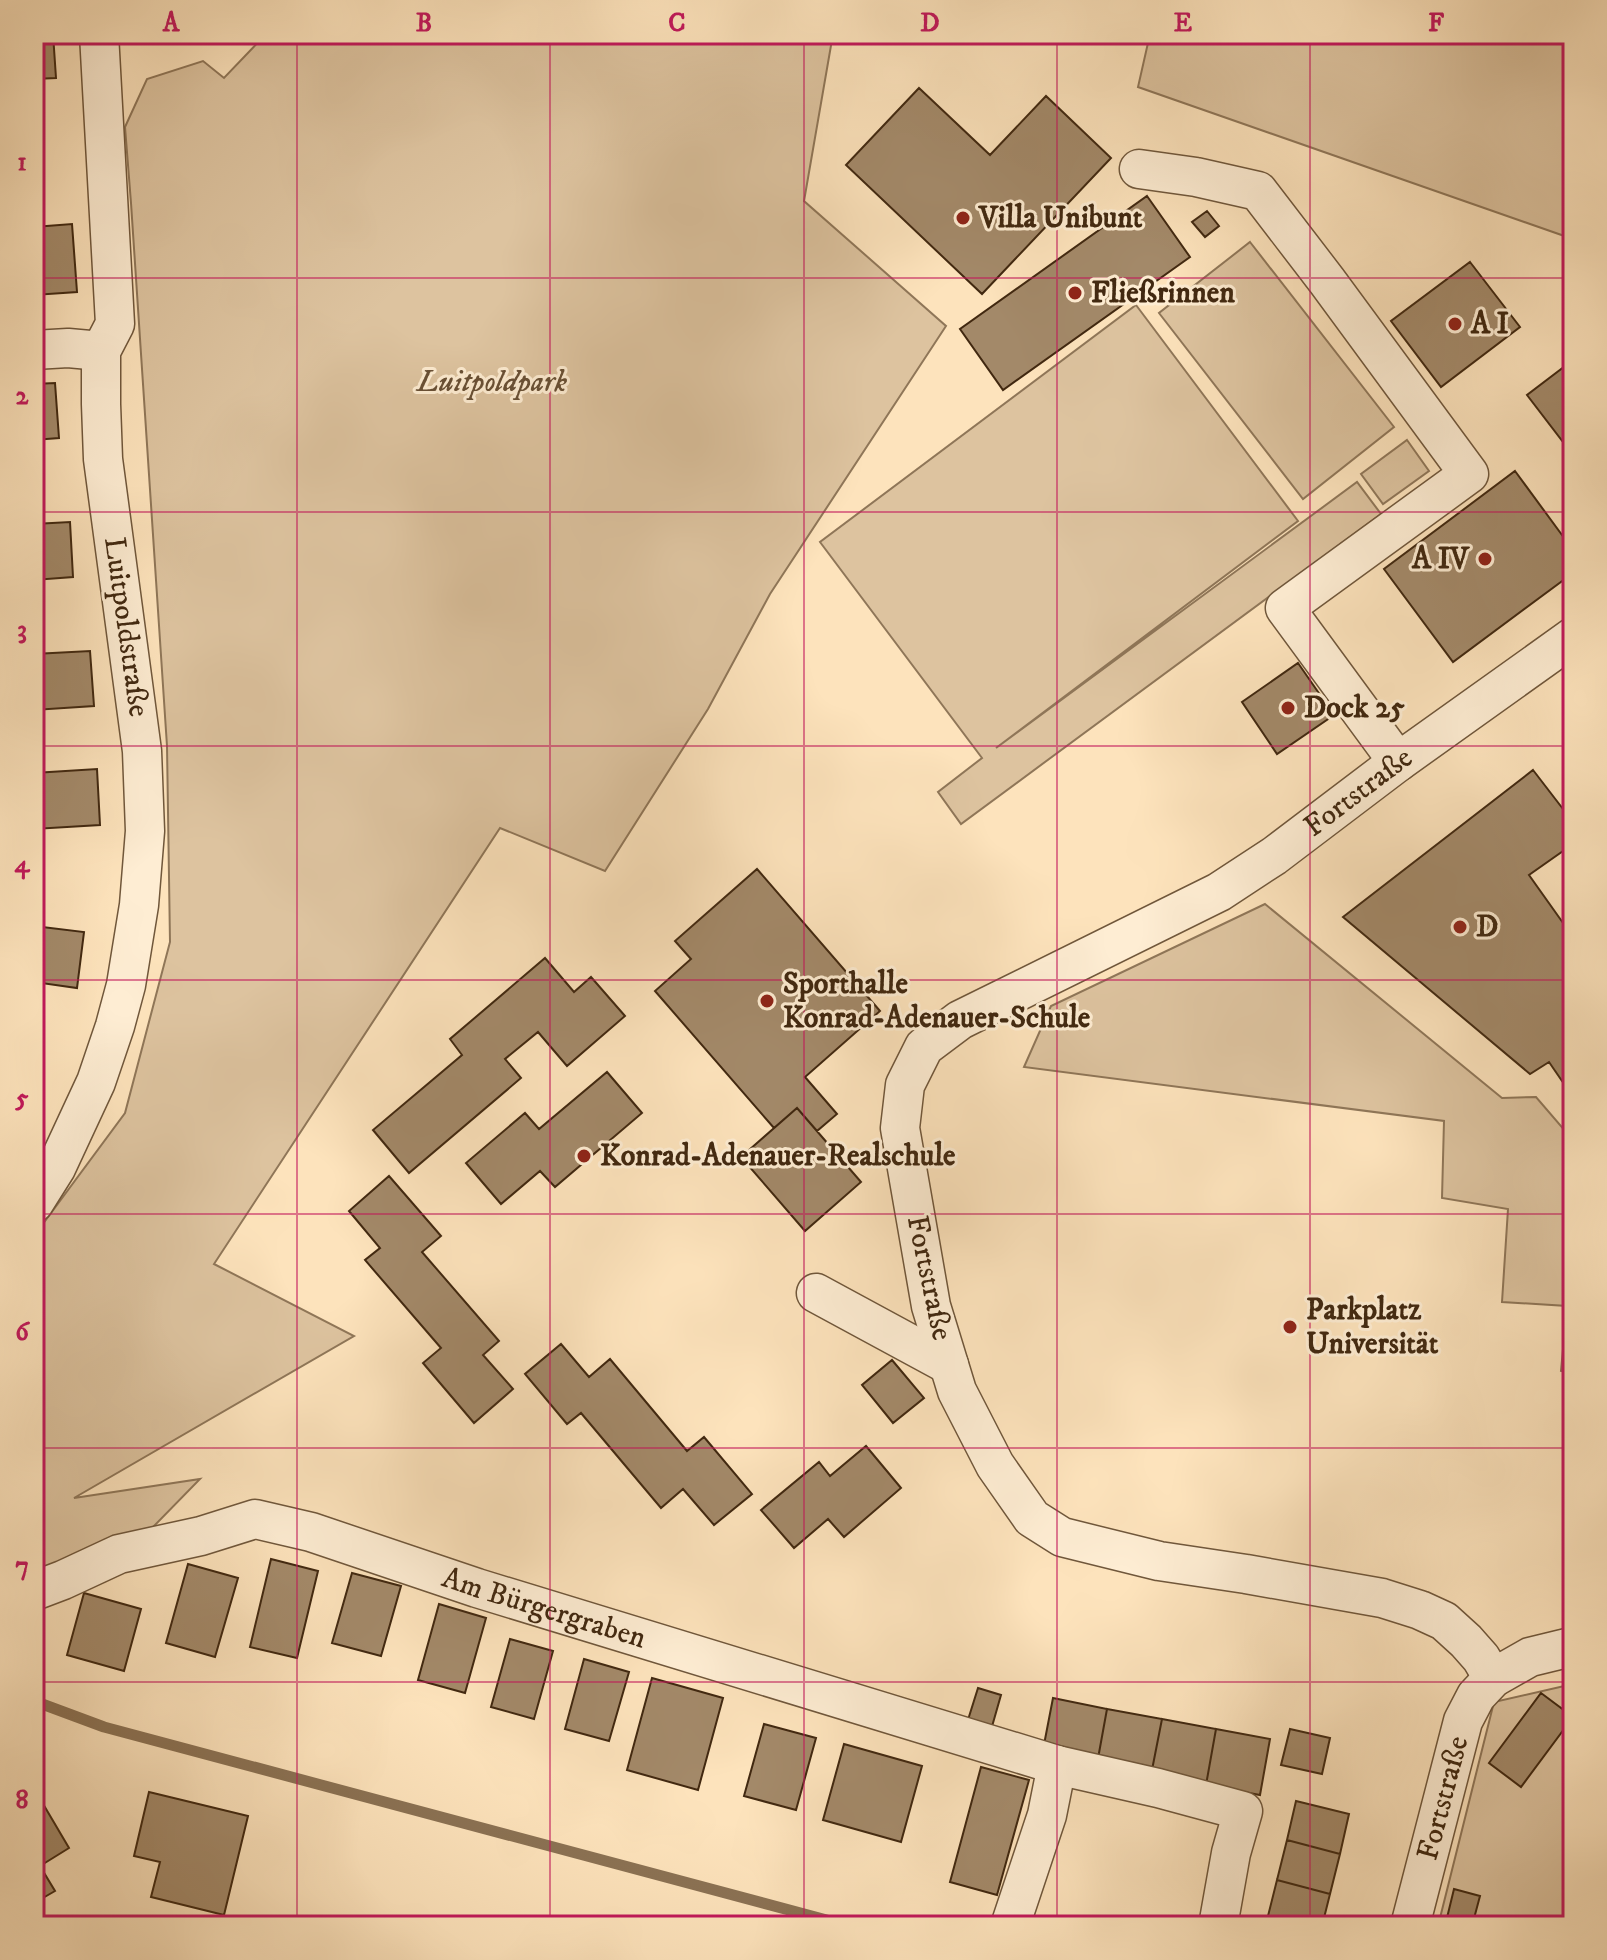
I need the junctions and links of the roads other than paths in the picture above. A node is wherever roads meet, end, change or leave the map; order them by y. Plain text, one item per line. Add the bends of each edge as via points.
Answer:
1 (99, 34) edge
2 (1139, 169) dead end
3 (34, 350) edge
4 (101, 351) junction
5 (1573, 637) edge
6 (1398, 762) junction
7 (34, 1203) edge
8 (816, 1293) dead end
9 (949, 1365) junction
10 (34, 1591) edge
11 (1573, 1650) edge
12 (1493, 1678) junction
13 (1057, 1765) junction
14 (1010, 1926) edge
15 (1218, 1926) edge
16 (1410, 1926) edge

1 - 4 street, Luitpoldstraße via 115,324
2 - 6 street via 1258,191 1469,474 1285,608
3 - 4 street
4 - 7 street, Luitpoldstraße via 103,459 138,721 145,831 139,905 115,1026 77,1126
5 - 6 street, Fortstraße
6 - 9 street, Fortstraße via 1219,892 960,1020 924,1047 905,1085 900,1128 931,1306
8 - 9 street
9 - 12 street, Fortstraße via 957,1391 1012,1491 1032,1518 1062,1537 1159,1561 1382,1598 1420,1610 1444,1621 1466,1641
10 - 13 street, Am Bürgergraben via 119,1554 255,1519
11 - 12 street, Fortstraße via 1530,1657
12 - 16 street, Fortstraße via 1463,1721
13 - 14 street via 1047,1815
13 - 15 street, Am Bürgergraben via 1243,1811

